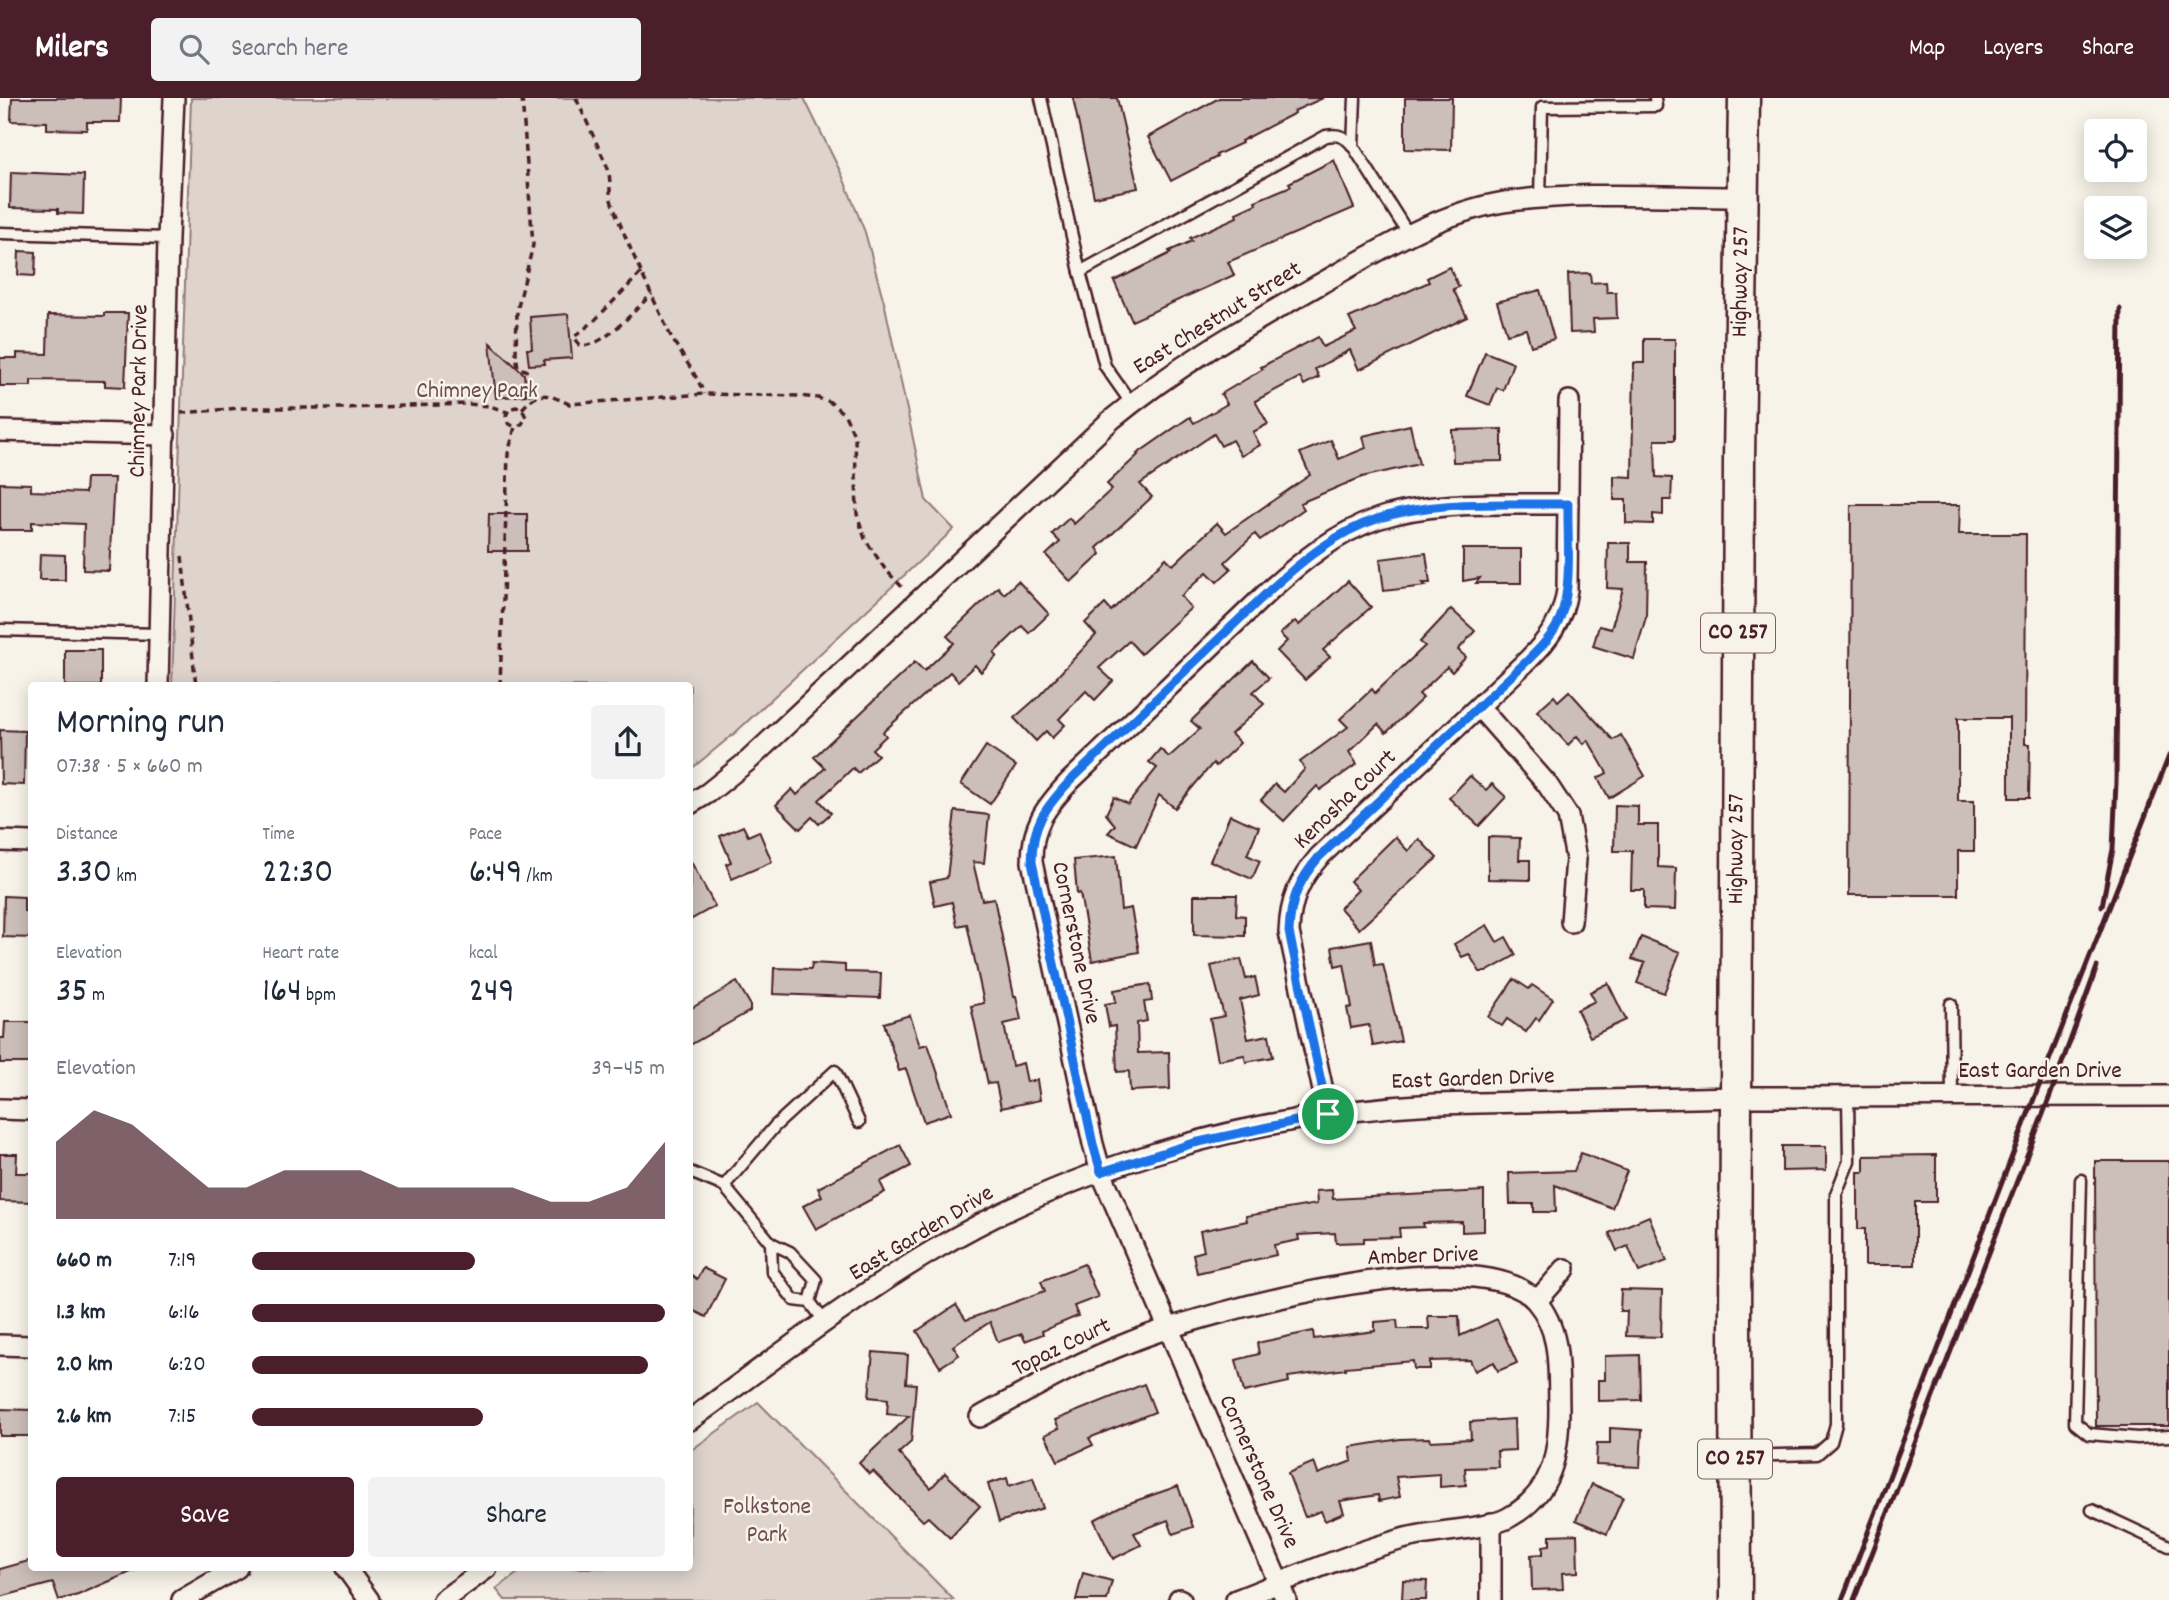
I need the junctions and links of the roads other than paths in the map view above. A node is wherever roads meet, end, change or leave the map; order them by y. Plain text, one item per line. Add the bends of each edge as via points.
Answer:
1 (174, 98) edge
2 (1041, 98) edge
3 (1355, 98) edge
4 (1744, 98) edge
5 (1602, 102) edge
6 (1656, 102) edge
7 (1353, 146) junction
8 (1744, 197) junction
9 (1540, 199) junction
10 (0, 233) edge
11 (1409, 235) junction
12 (168, 238) junction
13 (1080, 272) junction
14 (1569, 401) dead end
15 (1131, 403) junction
16 (173, 422) junction
17 (0, 431) edge
18 (1568, 504) junction
19 (0, 629) edge
20 (159, 634) junction
21 (158, 682) edge
22 (1479, 707) junction
23 (693, 802) edge
24 (0, 841) edge
25 (28, 842) edge
26 (1571, 922) dead end
27 (1951, 1004) dead end
28 (2169, 1096) edge
29 (1737, 1097) junction
30 (1848, 1097) junction
31 (1952, 1097) junction
32 (0, 1109) edge
33 (28, 1110) edge
34 (1328, 1114) junction
35 (859, 1122) dead end
36 (1101, 1172) junction
37 (693, 1173) edge
38 (2081, 1180) dead end
39 (724, 1186) junction
40 (771, 1243) junction
41 (1566, 1269) dead end
42 (1537, 1301) junction
43 (810, 1302) junction
44 (825, 1323) junction
45 (1168, 1328) junction
46 (0, 1345) edge
47 (28, 1346) edge
48 (980, 1417) dead end
49 (693, 1418) edge
50 (2169, 1436) edge
51 (1735, 1456) junction
52 (2092, 1510) dead end
53 (1491, 1523) junction
54 (2169, 1546) edge
55 (232, 1571) edge
56 (348, 1571) edge
57 (483, 1571) edge
58 (1283, 1592) edge
59 (182, 1600) edge
60 (369, 1600) edge
61 (443, 1600) edge
62 (1236, 1600) edge
63 (1491, 1600) edge
64 (1736, 1600) edge

1 - 12 street, Chimney Park Drive
2 - 13 lane
3 - 7 lane
4 - 8 main road, Highway 257 / CO 257
5 - 6 lane
5 - 9 lane via 1542,107
7 - 11 lane
7 - 13 lane via 1346,138 1326,136
8 - 9 street, East Chestnut Street
8 - 29 main road, Highway 257 / CO 257
9 - 11 street, East Chestnut Street via 1466,211
10 - 12 lane
11 - 15 street, East Chestnut Street via 1213,345
12 - 16 street, Chimney Park Drive
13 - 15 lane via 1105,366
14 - 18 street, Kenosha Court
15 - 23 street, East Chestnut Street via 749,760
16 - 17 street
16 - 20 street, Chimney Park Drive
18 - 22 street, Kenosha Court via 1567,590 1556,626
18 - 36 street, Cornerstone Drive via 1450,506 1393,514 1327,544 1261,599 1048,805 1039,818 1032,862
19 - 20 lane
20 - 21 street, Chimney Park Drive
22 - 26 street via 1547,784 1568,816 1576,859
22 - 34 street, Kenosha Court via 1319,857 1295,892 1289,932
24 - 25 street
27 - 31 lane
28 - 31 street, East Garden Drive
29 - 30 street, East Garden Drive
29 - 34 street, East Garden Drive via 1435,1104
29 - 51 main road, Highway 257 / CO 257
30 - 31 street, East Garden Drive
30 - 51 lane via 1849,1161 1836,1194 1836,1424 1831,1443 1817,1454
32 - 33 street
34 - 36 street, East Garden Drive via 1194,1143
35 - 39 lane via 835,1070 775,1126
36 - 44 street, East Garden Drive via 931,1251
36 - 45 street, Cornerstone Drive
37 - 39 lane
38 - 50 lane via 2075,1423 2089,1433
39 - 40 lane
40 - 43 lane via 772,1271 794,1300
40 - 43 lane via 790,1252 816,1280
41 - 42 street
42 - 45 street, Amber Drive via 1488,1278 1442,1276 1267,1300
42 - 53 street via 1551,1324 1558,1357 1555,1460 1545,1483 1529,1502 1508,1518
43 - 44 lane
44 - 49 street, East Garden Drive
45 - 48 street, Topaz Court via 1095,1357
45 - 58 street, Cornerstone Drive
46 - 47 street
51 - 64 main road, Highway 257 / CO 257
52 - 54 lane
53 - 58 street via 1399,1539
53 - 63 street
55 - 59 street
56 - 60 street
57 - 61 street
58 - 62 street

